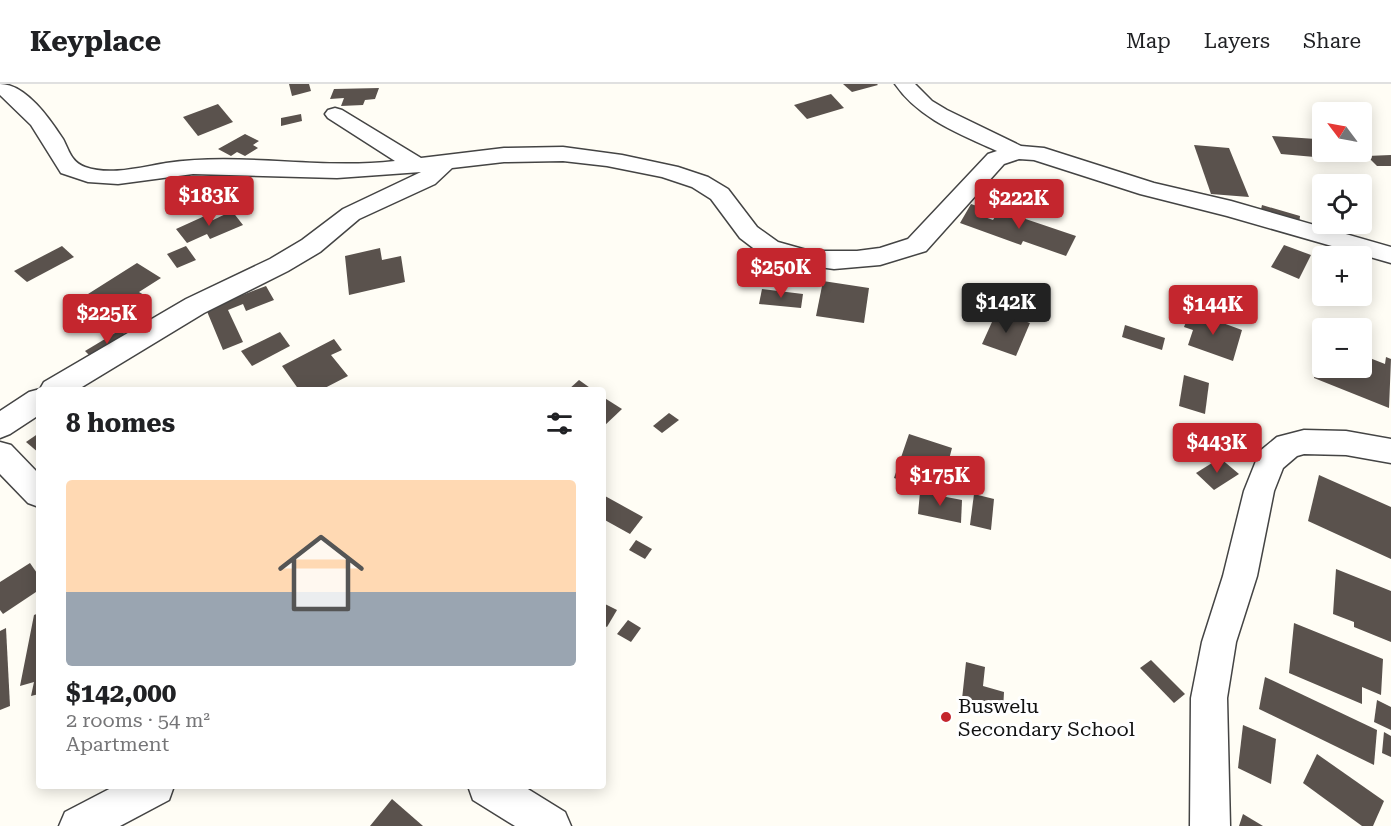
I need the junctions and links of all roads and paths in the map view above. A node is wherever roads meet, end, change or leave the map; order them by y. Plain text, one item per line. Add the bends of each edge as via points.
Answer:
1 (905, 84) edge
2 (0, 86) edge
3 (335, 114) dead end
4 (1017, 152) junction
5 (444, 163) junction
6 (418, 166) junction
7 (1391, 255) edge
8 (59, 387) edge
9 (36, 402) edge
10 (0, 426) edge
11 (1391, 451) edge
12 (0, 454) edge
13 (36, 491) edge
14 (148, 789) edge
15 (492, 789) edge
16 (79, 826) edge
17 (551, 826) edge
18 (1210, 826) edge

1 - 4 street via 918,100 940,114
2 - 6 street via 21,101 50,135 62,161 71,170 84,174 125,175 225,165 319,171
3 - 6 street
4 - 5 street via 996,159 917,244 903,252 840,260 809,259 765,248 723,197 667,172 556,153
4 - 7 street via 1056,158 1148,189
5 - 6 street
5 - 8 street via 427,179 351,214 287,260 195,306
9 - 10 street
11 - 18 street via 1346,443 1304,442 1288,446 1271,460 1259,491 1240,576 1219,642 1211,687
12 - 13 street
14 - 16 street
15 - 17 street

